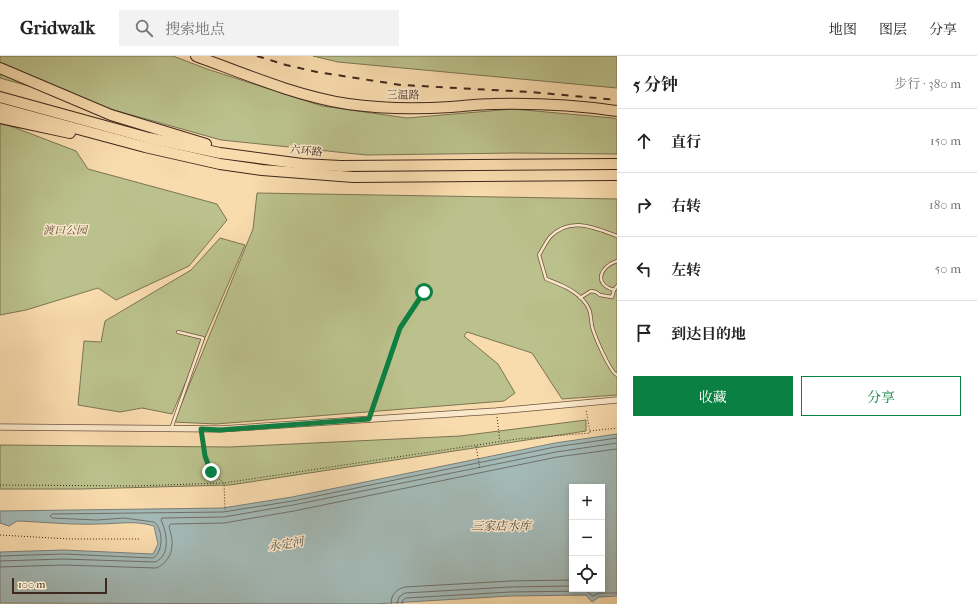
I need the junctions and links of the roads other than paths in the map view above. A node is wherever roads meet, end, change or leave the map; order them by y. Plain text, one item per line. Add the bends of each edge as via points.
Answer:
1 (196, 56) edge
2 (0, 68) edge
3 (0, 97) edge
4 (0, 108) edge
5 (617, 111) edge
6 (0, 118) edge
7 (145, 147) junction
8 (256, 158) junction
9 (617, 164) edge
10 (617, 175) edge
11 (617, 236) edge
12 (617, 261) edge
13 (617, 286) edge
14 (614, 290) junction
15 (424, 292) dead end
16 (580, 298) junction
17 (178, 332) dead end
18 (617, 375) edge
19 (617, 400) edge
20 (369, 419) junction
21 (0, 427) edge
22 (171, 429) junction

1 - 5 highway, 三温路 via 299,92 348,104 408,108 529,104
2 - 8 highway via 111,115
3 - 8 highway, 六环路 via 149,138
4 - 7 highway, 六环路
6 - 7 highway
7 - 10 highway, 六环路 via 220,164 354,177
8 - 9 highway, 六环路 via 341,166
11 - 16 lane via 583,224 566,226 550,236 539,255 546,279 570,289
12 - 14 lane via 602,270 601,276 604,285
13 - 14 lane
14 - 16 lane via 612,297 591,291
15 - 20 lane via 400,328
16 - 18 lane via 592,314 592,327 607,362
17 - 22 lane via 203,338
19 - 20 street
20 - 22 street via 220,430
21 - 22 street

